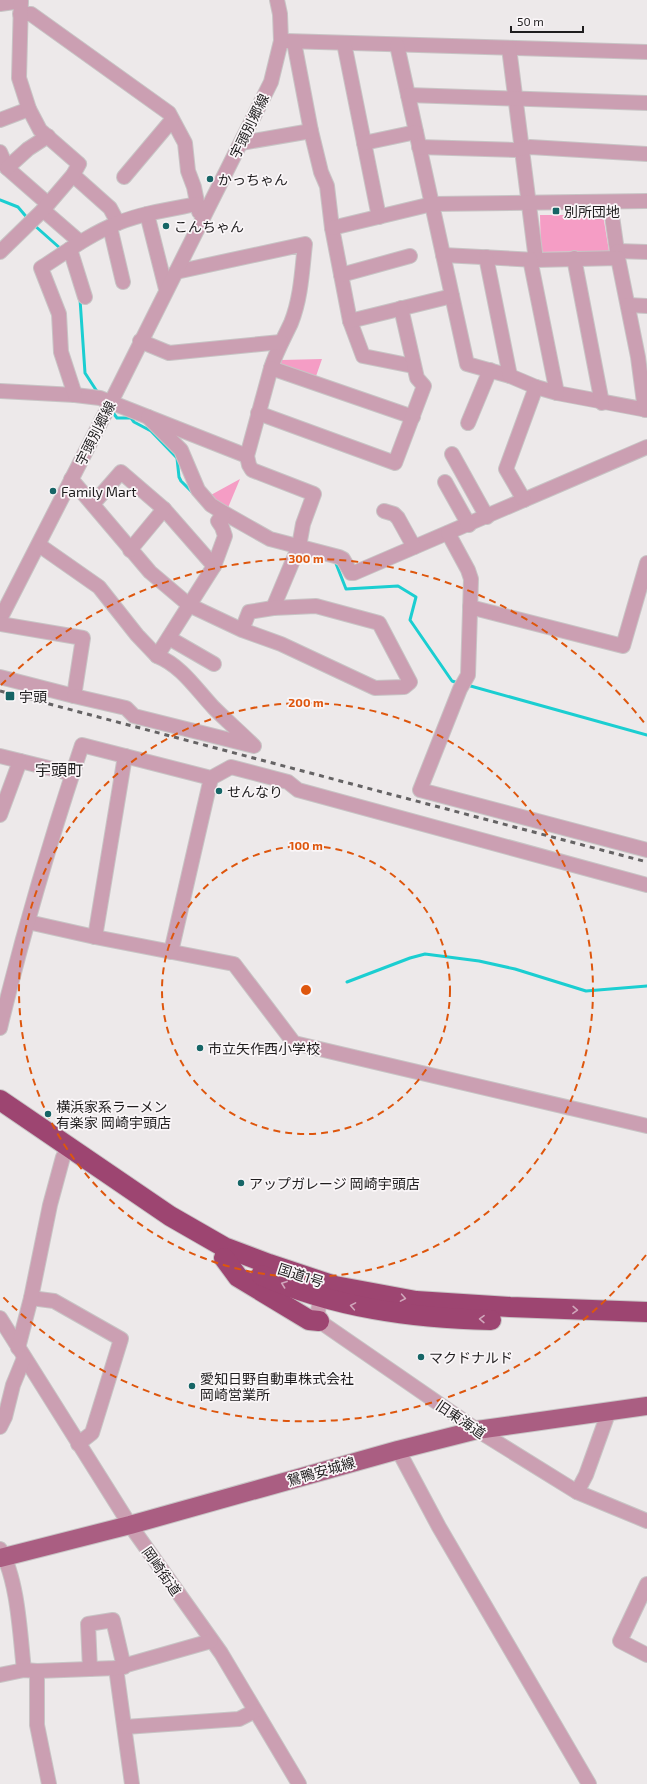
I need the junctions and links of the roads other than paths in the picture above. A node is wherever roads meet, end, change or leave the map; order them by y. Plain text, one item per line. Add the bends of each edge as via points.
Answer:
1 (277, 0) edge
2 (0, 4) edge
3 (21, 5) edge
4 (288, 41) junction
5 (344, 43) junction
6 (397, 45) junction
7 (509, 48) junction
8 (647, 52) edge
9 (408, 95) junction
10 (517, 100) junction
11 (647, 103) edge
12 (29, 108) junction
13 (0, 120) edge
14 (172, 120) junction
15 (311, 131) junction
16 (416, 132) junction
17 (48, 136) junction
18 (241, 143) junction
19 (364, 143) junction
20 (419, 147) junction
21 (522, 148) junction
22 (0, 152) edge
23 (647, 154) edge
24 (7, 168) junction
25 (73, 175) junction
26 (124, 177) dead end
27 (647, 201) edge
28 (610, 202) junction
29 (529, 203) junction
30 (197, 204) junction
31 (432, 204) junction
32 (45, 206) junction
33 (148, 214) junction
34 (379, 217) junction
35 (202, 220) junction
36 (114, 225) junction
37 (332, 228) junction
38 (75, 245) junction
39 (0, 252) edge
40 (647, 252) edge
41 (443, 255) junction
42 (618, 255) junction
43 (410, 256) dead end
44 (486, 257) junction
45 (574, 258) junction
46 (533, 259) junction
47 (176, 272) junction
48 (341, 274) junction
49 (123, 282) dead end
50 (166, 289) junction
51 (452, 296) junction
52 (85, 297) dead end
53 (628, 305) junction
54 (647, 306) edge
55 (401, 308) junction
56 (350, 321) junction
57 (140, 341) junction
58 (281, 342) junction
59 (642, 358) edge
60 (413, 366) junction
61 (271, 368) junction
62 (490, 370) junction
63 (510, 376) junction
64 (536, 387) junction
65 (0, 391) edge
66 (557, 393) junction
67 (74, 395) junction
68 (111, 402) junction
69 (602, 403) junction
70 (646, 410) edge
71 (258, 413) junction
72 (148, 417) junction
73 (413, 417) junction
74 (468, 423) dead end
75 (647, 447) edge
76 (452, 454) dead end
77 (248, 456) junction
78 (71, 479) junction
79 (445, 482) dead end
80 (524, 500) junction
81 (93, 504) junction
82 (164, 508) junction
83 (384, 511) dead end
84 (221, 517) junction
85 (487, 517) junction
86 (469, 525) junction
87 (448, 533) junction
88 (38, 545) junction
89 (299, 546) junction
90 (414, 547) junction
91 (130, 550) junction
92 (647, 563) edge
93 (214, 566) junction
94 (189, 605) junction
95 (470, 607) junction
96 (273, 608) junction
97 (0, 619) edge
98 (0, 624) edge
99 (242, 630) junction
100 (169, 638) junction
101 (157, 656) junction
102 (214, 664) dead end
103 (0, 677) edge
104 (74, 696) junction
105 (0, 756) edge
106 (125, 756) junction
107 (20, 762) junction
108 (73, 774) junction
109 (211, 778) junction
110 (0, 815) edge
111 (647, 850) edge
112 (647, 885) edge
113 (28, 922) junction
114 (95, 937) junction
115 (171, 952) junction
116 (5, 982) edge
117 (0, 1028) edge
118 (0, 1100) edge
119 (0, 1114) edge
120 (647, 1126) edge
121 (63, 1157) junction
122 (224, 1258) junction
123 (322, 1290) junction
124 (31, 1298) junction
125 (647, 1312) edge
126 (0, 1318) edge
127 (319, 1321) junction
128 (647, 1326) edge
129 (21, 1353) junction
130 (6, 1385) edge
131 (647, 1406) edge
132 (609, 1411) junction
133 (0, 1427) edge
134 (477, 1430) junction
135 (78, 1444) junction
136 (398, 1450) junction
137 (577, 1492) junction
138 (647, 1521) edge
139 (130, 1525) junction
140 (2, 1555) edge
141 (647, 1584) edge
142 (212, 1641) junction
143 (647, 1655) edge
144 (120, 1668) junction
145 (90, 1669) junction
146 (30, 1671) junction
147 (0, 1675) edge
148 (255, 1711) junction
149 (125, 1727) junction
150 (49, 1784) edge
151 (132, 1784) edge
152 (299, 1784) edge
153 (589, 1784) edge

1 - 4 street
2 - 3 street
3 - 12 street via 19,78
3 - 14 street via 169,113
4 - 5 street
4 - 15 street
4 - 18 street, 宇頭別郷線
5 - 6 street
5 - 19 street
6 - 7 street
6 - 9 street
7 - 8 street
7 - 10 street
9 - 10 street
9 - 16 street
10 - 11 street
10 - 21 street
12 - 13 street
12 - 17 street via 40,130
14 - 26 street
14 - 30 street via 185,143 188,171
15 - 18 street
15 - 37 street via 327,186
16 - 19 street
16 - 20 street
17 - 24 street via 28,149
17 - 25 street via 78,164
18 - 35 street, 宇頭別郷線
19 - 34 street
20 - 21 street via 515,150
20 - 31 street
21 - 23 street
21 - 29 street
22 - 24 street
24 - 32 street
25 - 32 street
25 - 36 street via 110,208
27 - 28 street
28 - 29 street
28 - 42 street
29 - 31 street
29 - 46 street
30 - 33 street
30 - 35 street
31 - 34 street
31 - 41 street
32 - 38 street
32 - 39 street
33 - 36 street
33 - 50 street
34 - 37 street
35 - 47 street, 宇頭別郷線
36 - 38 street
36 - 49 street
37 - 48 street
38 - 52 street
38 - 67 street via 41,268 59,314 61,352
40 - 42 street
41 - 44 street
41 - 51 street
42 - 45 street
42 - 53 street
43 - 48 street
44 - 46 street
44 - 63 street
45 - 46 street
45 - 69 street
46 - 66 street
47 - 50 street, 宇頭別郷線
47 - 58 street via 305,244 301,286 291,323
48 - 56 street
50 - 57 street, 宇頭別郷線
51 - 55 street
51 - 62 street via 467,364
53 - 54 street
53 - 59 street
55 - 56 street
55 - 60 street
56 - 60 street via 363,356
57 - 58 street via 169,353
57 - 68 street, 宇頭別郷線
58 - 61 street
59 - 70 street
60 - 73 street via 417,378 424,386
61 - 71 street
61 - 73 street
62 - 63 street
62 - 74 street
63 - 64 street
64 - 66 street
64 - 80 street via 506,469
65 - 67 street
66 - 69 street
67 - 68 street
68 - 72 street
68 - 78 street, 宇頭別郷線
69 - 70 street
71 - 73 street via 396,463
71 - 77 street
72 - 77 street
72 - 84 street via 181,450 198,490
75 - 80 street
76 - 85 street
77 - 89 street via 252,470 314,494 302,524
78 - 81 street
78 - 88 street, 宇頭別郷線
79 - 86 street
80 - 85 street
81 - 82 street via 121,472
81 - 91 street
82 - 91 street
82 - 93 street
83 - 90 street via 398,518
84 - 89 street via 270,540
84 - 93 street via 225,536
85 - 86 street
86 - 87 street
87 - 90 street
87 - 95 street via 471,579
88 - 97 street, 宇頭別郷線
88 - 101 street via 99,587
89 - 90 street via 343,559 351,573
89 - 96 street
91 - 94 street via 150,572
92 - 95 street via 623,646
93 - 94 street
94 - 99 street
94 - 100 street
95 - 111 street via 468,675 420,790
96 - 99 street via 249,612
96 - 99 street via 316,606 379,622 410,682 404,687 375,688 281,644
98 - 104 street via 83,638
100 - 101 street
100 - 102 street
101 - 104 street via 180,670 213,707 254,746 134,716 126,708
103 - 104 street
105 - 107 street
106 - 108 street via 82,745
106 - 109 street
106 - 114 street
107 - 108 street
107 - 110 street
108 - 113 street
109 - 112 street via 231,767 288,782 298,790
109 - 115 street
113 - 114 street
113 - 116 street
114 - 115 street
115 - 120 street via 234,964 294,1043
116 - 117 street
118 - 123 highway, 国道1号 via 170,1216 224,1247 269,1264
119 - 121 highway, 国道1号
121 - 122 highway, 国道1号 via 189,1240
121 - 124 street via 50,1205
123 -> 122 highway, 国道1号 via 267,1278
122 - 127 highway via 238,1277 309,1320
123 -> 125 highway, 国道1号 via 447,1304
123 - 127 street
128 -> 123 highway, 国道1号 via 449,1318 371,1309
124 - 129 street
124 - 135 street via 54,1301 121,1339 92,1433
126 - 129 street, 岡崎街道
127 - 134 street, 旧東海道
129 - 130 street
129 - 135 street, 岡崎街道
130 - 133 street via 5,1416
131 - 132 main road, 鴛鴨安城線
132 - 134 main road, 鴛鴨安城線
132 - 137 street via 586,1475
134 - 136 main road, 鴛鴨安城線
134 - 137 street, 旧東海道
135 - 139 street, 岡崎街道
136 - 139 main road, 鴛鴨安城線
136 - 153 street via 439,1526
137 - 138 street, 旧東海道
139 - 140 main road, 鴛鴨安城線
139 - 142 street, 岡崎街道
140 - 146 street via 14,1596
141 - 143 street via 620,1641
142 - 144 street
142 - 148 street, 岡崎街道
144 - 145 street
144 - 145 street via 113,1620 88,1624
144 - 149 street
145 - 146 street
146 - 147 street
146 - 150 street via 37,1725
148 - 149 street via 239,1719
148 - 152 street, 岡崎街道
149 - 151 street

